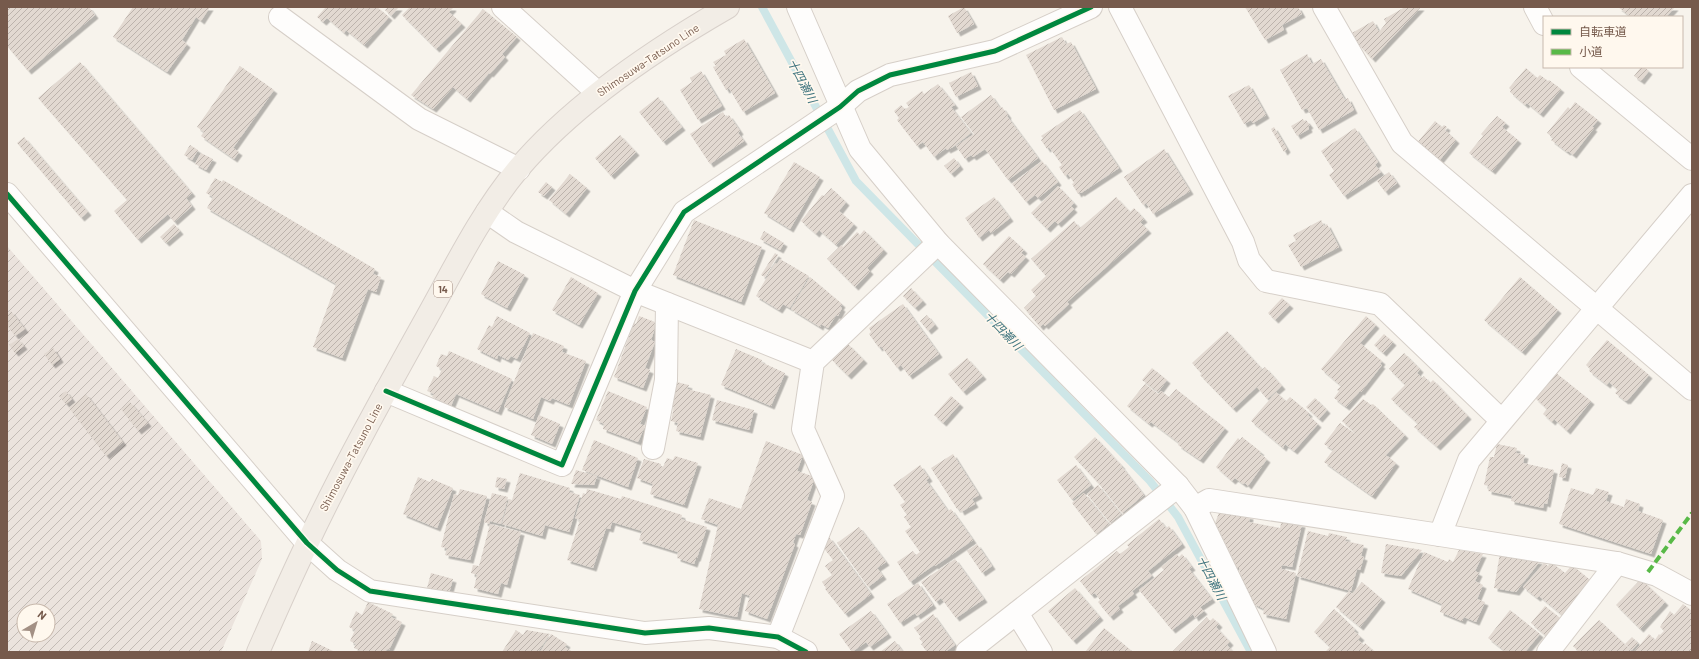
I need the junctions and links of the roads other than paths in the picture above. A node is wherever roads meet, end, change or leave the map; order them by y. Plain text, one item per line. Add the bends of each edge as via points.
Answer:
1 (728, 7) edge
2 (798, 7) edge
3 (1091, 7) edge
4 (1120, 7) edge
5 (1324, 7) edge
6 (1535, 7) edge
7 (507, 8) edge
8 (280, 17) dead end
9 (1543, 22) edge
10 (1583, 68) edge
11 (598, 93) junction
12 (840, 107) junction
13 (1692, 160) edge
14 (519, 169) junction
15 (7, 194) edge
16 (1692, 196) edge
17 (487, 212) junction
18 (938, 243) junction
19 (635, 291) junction
20 (667, 304) junction
21 (1596, 309) junction
22 (813, 362) junction
23 (1692, 389) edge
24 (386, 392) junction
25 (1501, 420) junction
26 (653, 448) dead end
27 (1178, 486) junction
28 (1195, 508) junction
29 (1440, 534) junction
30 (307, 542) junction
31 (1617, 563) junction
32 (1692, 594) edge
33 (1017, 613) junction
34 (778, 637) junction
35 (258, 652) edge
36 (806, 652) edge
37 (967, 652) edge
38 (1041, 652) edge
39 (1265, 652) edge
40 (1548, 652) edge

1 - 11 main road, Shimosuwa-Tatsuno Line / 14 via 657,51
2 - 12 street
3 - 12 street via 995,51 890,75 858,91
4 - 25 street via 1243,242 1249,260 1266,281 1380,304
5 - 21 street via 1402,143
6 - 9 street
7 - 11 street
8 - 14 street via 419,119
10 - 13 street
11 - 14 main road, Shimosuwa-Tatsuno Line / 14
12 - 18 street via 860,149
12 - 19 street via 684,212
14 - 17 main road, Shimosuwa-Tatsuno Line / 14
15 - 30 street
16 - 21 street
17 - 19 street via 516,232
17 - 24 main road, Shimosuwa-Tatsuno Line / 14
18 - 22 street
18 - 27 street
19 - 20 street
19 - 24 street via 562,465
20 - 22 street
20 - 26 street via 666,380
21 - 23 street
21 - 25 street
22 - 34 street via 803,429 833,496
24 - 30 main road, Shimosuwa-Tatsuno Line / 14
25 - 29 street via 1469,460
27 - 28 street
27 - 33 street
28 - 29 street via 1209,500
28 - 39 street
29 - 31 street
30 - 34 street via 338,570 370,591 645,633 709,628
30 - 35 main road, Shimosuwa-Tatsuno Line / 14
31 - 32 street via 1657,575
31 - 40 street
33 - 37 street
33 - 38 street
34 - 36 street

